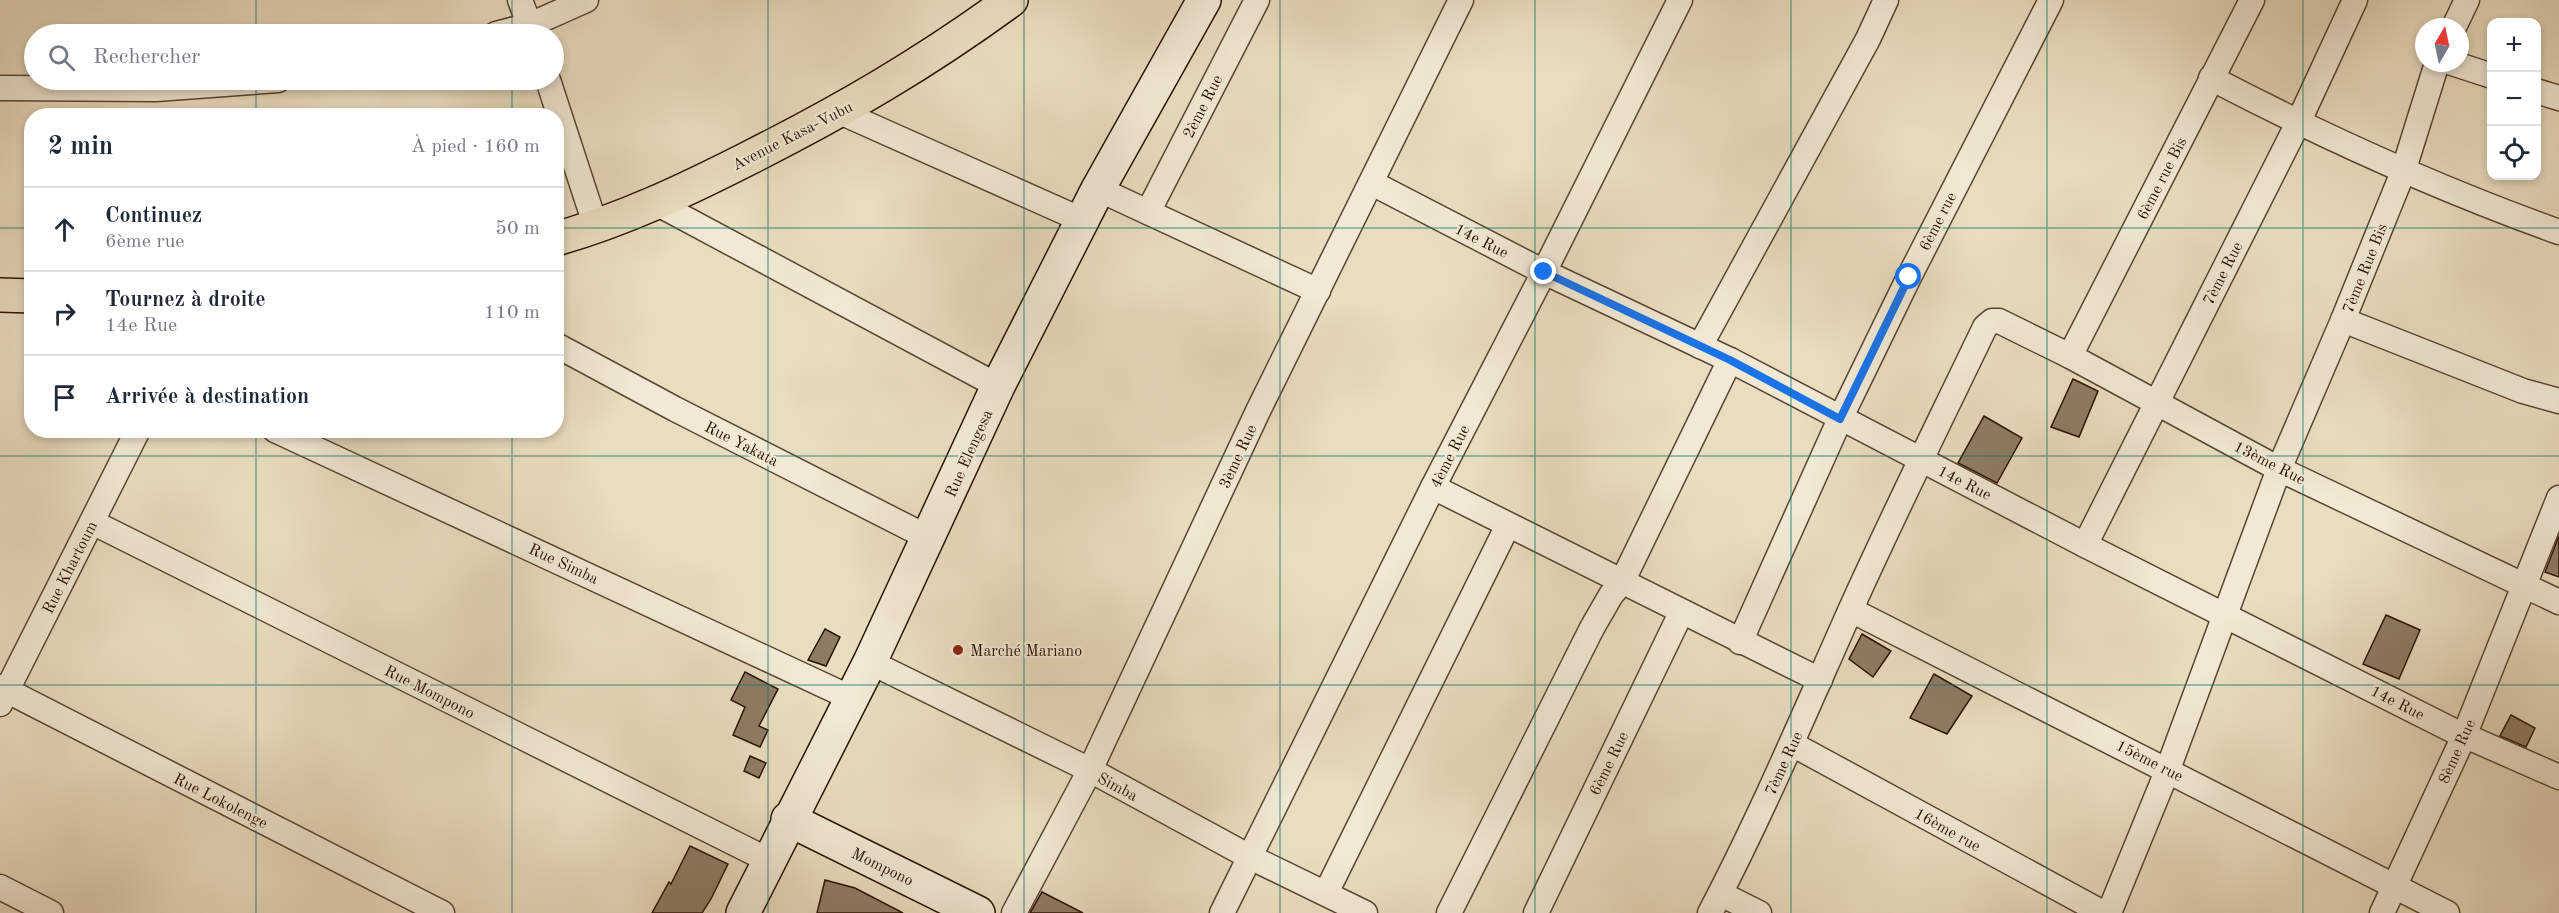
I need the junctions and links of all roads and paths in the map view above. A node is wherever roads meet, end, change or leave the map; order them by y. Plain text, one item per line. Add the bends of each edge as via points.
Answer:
1 (520, 0) edge
2 (586, 0) edge
3 (1011, 0) edge
4 (1204, 0) edge
5 (1257, 0) edge
6 (1461, 0) edge
7 (1680, 0) edge
8 (1886, 0) edge
9 (2051, 0) edge
10 (2252, 0) edge
11 (2355, 0) edge
12 (2467, 0) edge
13 (2458, 18) edge
14 (529, 24) edge
15 (542, 24) edge
16 (2469, 69) edge
17 (2434, 72) edge
18 (2487, 74) edge
19 (2211, 78) junction
20 (0, 88) edge
21 (24, 88) edge
22 (551, 90) edge
23 (2541, 92) edge
24 (2559, 98) edge
25 (557, 108) edge
26 (840, 112) junction
27 (2298, 123) junction
28 (564, 129) edge
29 (2403, 172) junction
30 (1372, 183) junction
31 (1098, 189) junction
32 (658, 204) junction
33 (1148, 212) junction
34 (1082, 220) junction
35 (596, 227) junction
36 (2559, 231) edge
37 (564, 237) edge
38 (1544, 272) junction
39 (1318, 291) junction
40 (0, 295) edge
41 (24, 296) edge
42 (2343, 320) junction
43 (1985, 327) joint
44 (1700, 346) junction
45 (564, 349) edge
46 (2070, 356) junction
47 (1730, 360) junction
48 (998, 386) junction
49 (2559, 401) edge
50 (2157, 402) junction
51 (1840, 419) junction
52 (134, 438) edge
53 (292, 438) edge
54 (1922, 460) junction
55 (2279, 469) junction
56 (1433, 488) junction
57 (2559, 498) edge
58 (92, 522) junction
59 (1508, 525) junction
60 (2554, 525) edge
61 (930, 538) junction
62 (2085, 545) junction
63 (1622, 582) junction
64 (2523, 586) junction
65 (2559, 602) edge
66 (1851, 610) junction
67 (1681, 613) junction
68 (2224, 613) junction
69 (1740, 642) junction
70 (870, 662) junction
71 (1820, 680) junction
72 (2, 694) edge
73 (851, 698) junction
74 (2464, 736) junction
75 (1792, 744) junction
76 (2168, 769) junction
77 (1090, 770) junction
78 (2559, 777) edge
79 (788, 819) junction
80 (1248, 856) junction
81 (768, 860) junction
82 (2394, 886) junction
83 (0, 887) edge
84 (1326, 893) junction
85 (1715, 903) edge
86 (51, 913) edge
87 (442, 913) edge
88 (743, 913) edge
89 (978, 913) edge
90 (1014, 913) edge
91 (1222, 913) edge
92 (1365, 913) edge
93 (1449, 913) edge
94 (1536, 913) edge
95 (1759, 913) edge
96 (2103, 913) edge
97 (2109, 913) edge
98 (2382, 913) edge
99 (2448, 913) edge

1 - 14 street
2 - 15 street
3 - 26 main road, Avenue Kasa-Vubu via 944,49
4 - 31 street, Rue Elengesa
5 - 33 street, 2ème Rue
6 - 30 street, 3ème Rue
7 - 38 street, 4ème Rue
8 - 44 street
9 - 51 street, 6ème rue
10 - 19 street, 6ème rue Bis
11 - 27 street, 7ème Rue
12 - 13 street
16 - 18 street
17 - 29 street, 7ème Rue Bis
19 - 27 street
19 - 46 street, 6ème rue Bis
20 - 21 street
22 - 25 street
23 - 24 street
26 - 32 main road, Avenue Kasa-Vubu
26 - 34 street
27 - 29 street
27 - 50 street, 7ème Rue
28 - 35 street
29 - 36 street
29 - 42 street, 7ème Rue Bis
30 - 38 street, 14e Rue
30 - 39 street, 3ème Rue
31 - 33 street
31 - 34 street, Rue Elengesa
32 - 35 main road, Avenue Kasa-Vubu
32 - 48 street
33 - 39 street
34 - 48 street, Rue Elengesa
35 - 37 main road, Avenue Kasa-Vubu
38 - 44 street, 14e Rue
38 - 56 street, 4ème Rue
39 - 77 street, 3ème Rue
40 - 41 main road
42 - 49 street via 2523,391
42 - 55 street, 7ème Rue Bis
43 - 46 street, 13ème Rue via 1999,321
43 - 54 street, 7ème Rue
44 - 47 street, 14e Rue
45 - 61 street, Rue Yakata
46 - 50 street, 13ème Rue
47 - 51 street, 14e Rue
47 - 63 street
48 - 61 street, Rue Elengesa
50 - 55 street, 13ème Rue
50 - 62 street, 7ème Rue
51 - 54 street, 14e Rue
51 - 69 street, 6ème rue
52 - 58 street, Rue Khartoum
53 - 73 street, Rue Simba
54 - 62 street, 14e Rue
54 - 66 street, 7ème Rue
55 - 64 street, 13ème Rue
55 - 68 street, 7ème Rue Bis
56 - 59 street
56 - 80 street, 4ème Rue
57 - 60 street, 8ème Rue
58 - 72 street, Rue Khartoum
58 - 81 street, Rue Mompono
59 - 63 street
59 - 84 street
60 - 64 street, 8ème Rue
61 - 70 street, Rue Elengesa
62 - 68 street, 14e Rue
63 - 67 street
63 - 93 street via 1592,628
64 - 65 street, 13ème Rue
64 - 74 street, 8ème Rue
66 - 71 street, 7ème Rue
66 - 76 street, 15ème rue
67 - 69 street
67 - 94 street, 6ème Rue
68 - 74 street, 14e Rue
68 - 76 street, 7ème Rue Bis
69 - 71 street
70 - 73 street, Rue Elengesa
70 - 77 street, Simba
71 - 75 street, 7ème Rue
72 - 87 street, Rue Lokolenge
73 - 79 street, Rue Elengesa
74 - 78 street, 14e Rue
74 - 82 street, 8ème Rue
75 - 85 street, 7ème Rue
75 - 96 street, 16ème rue
76 - 82 street, 15ème rue
76 - 97 street, 7ème Rue Bis
77 - 80 street, Simba
77 - 90 street, 3ème Rue
79 - 81 street, Rue Elengesa
79 - 89 street, Mompono
80 - 84 street, Simba
80 - 91 street, 4ème Rue
81 - 88 street, Rue Elengesa
82 - 98 street, 8ème Rue
82 - 99 street, 15ème rue
83 - 86 street
84 - 92 street, Simba
85 - 95 street

